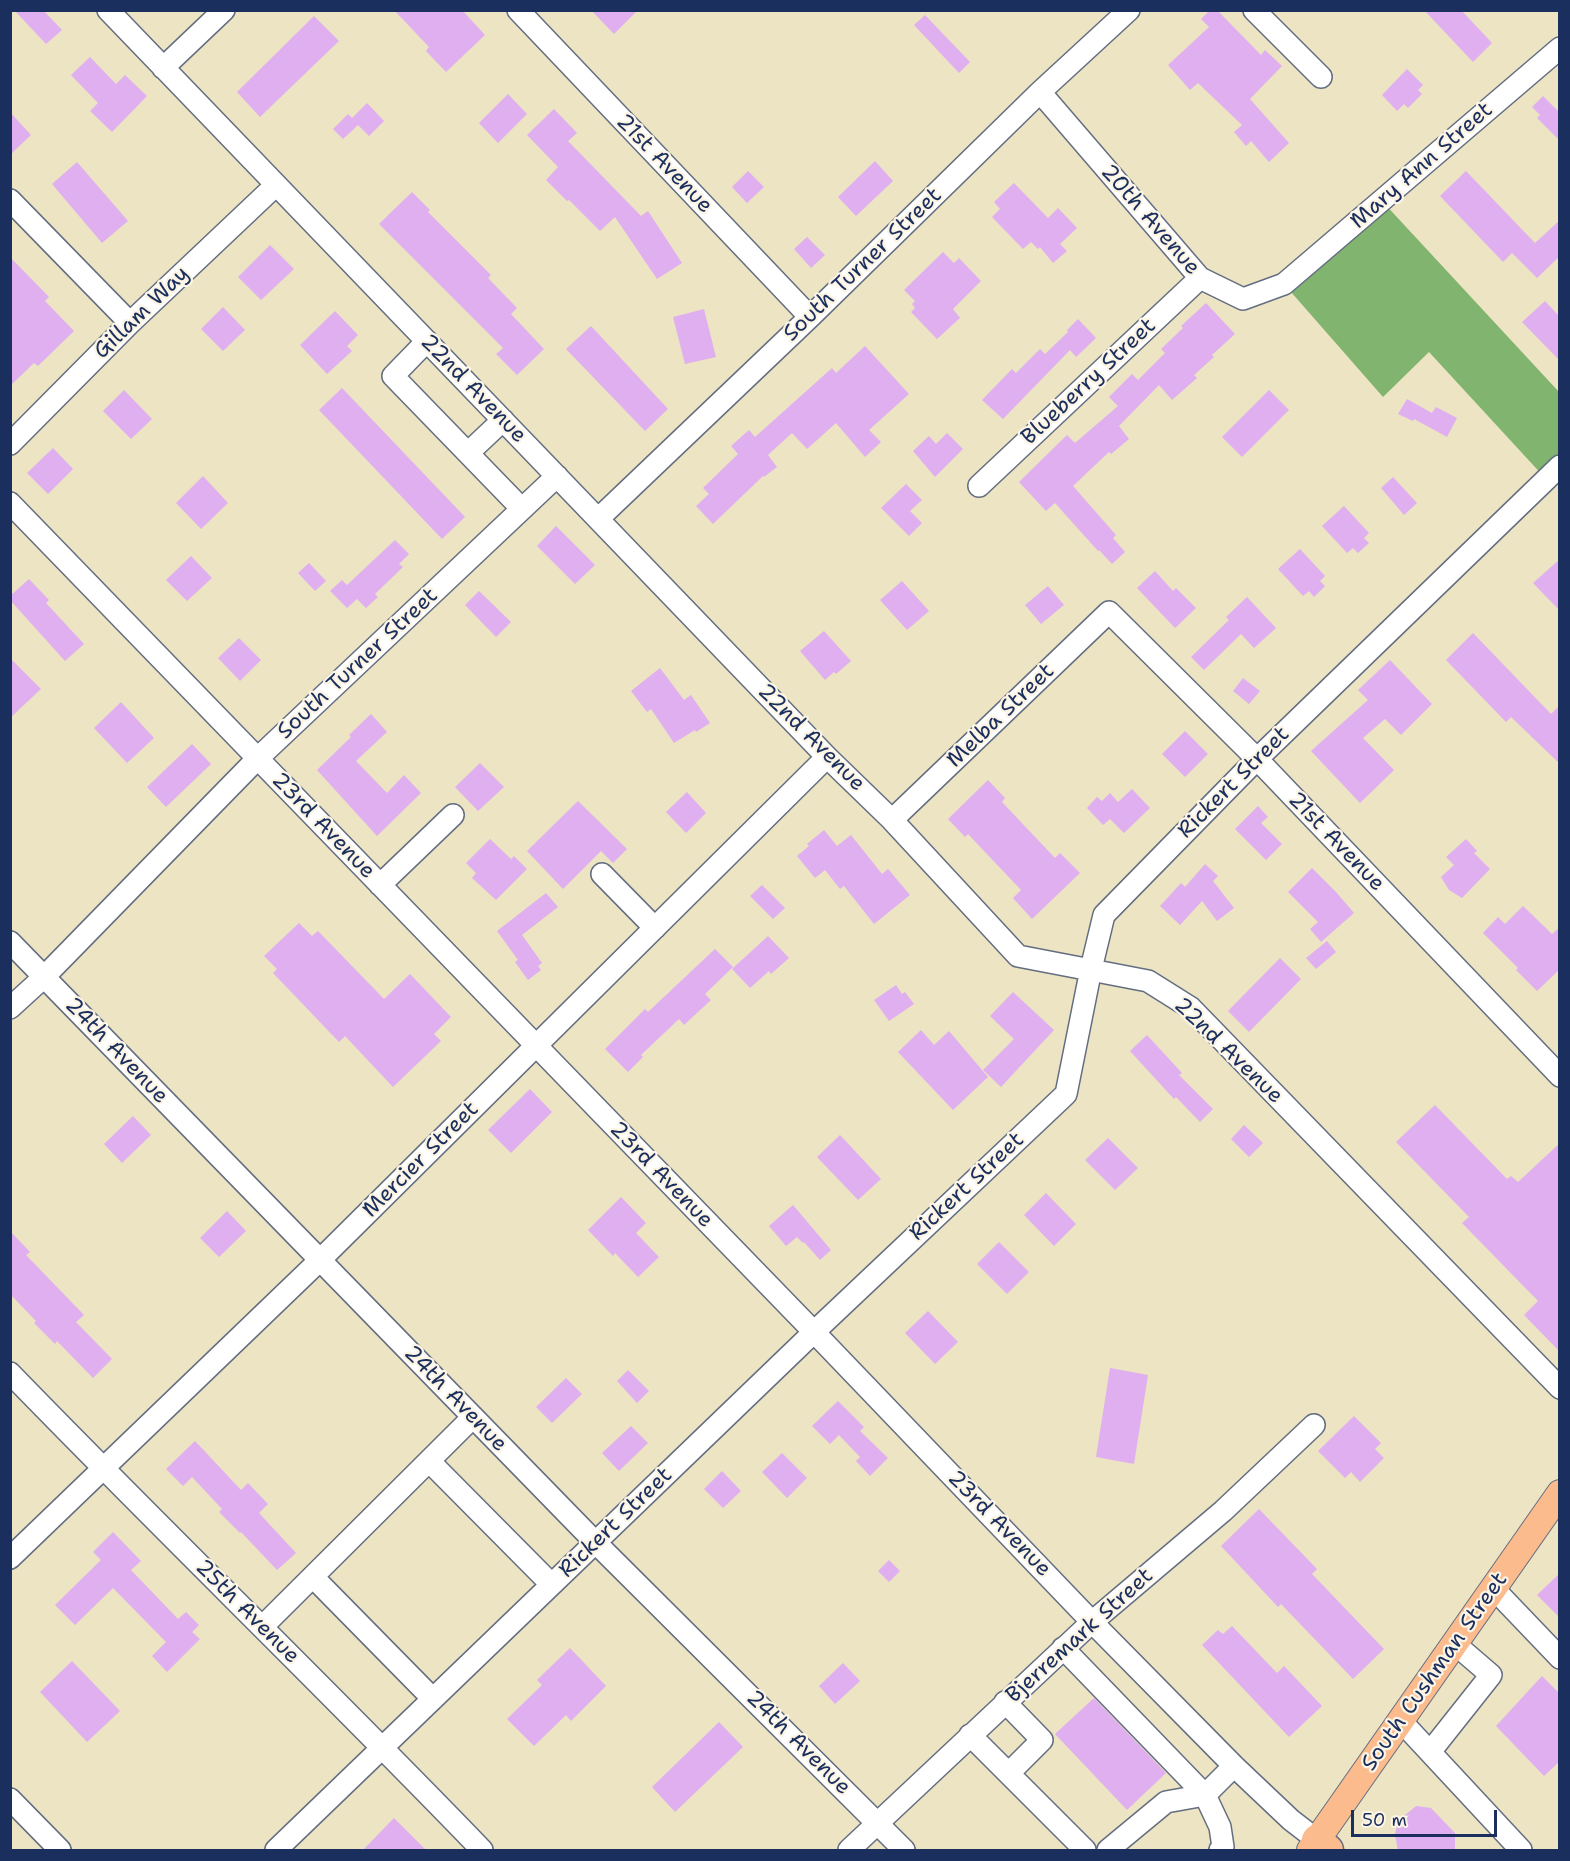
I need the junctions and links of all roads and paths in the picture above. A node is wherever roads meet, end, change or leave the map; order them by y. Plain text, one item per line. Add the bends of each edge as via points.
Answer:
1 (108, 10) edge
2 (224, 10) edge
3 (518, 10) edge
4 (1129, 10) edge
5 (1254, 10) edge
6 (1560, 48) edge
7 (163, 68) junction
8 (1321, 77) dead end
9 (1040, 92) junction
10 (276, 185) junction
11 (10, 200) edge
12 (1200, 278) junction
13 (1284, 284) joint
14 (810, 317) junction
15 (130, 323) junction
16 (427, 341) junction
17 (503, 420) junction
18 (10, 444) edge
19 (468, 453) junction
20 (1560, 466) edge
21 (557, 476) junction
22 (979, 486) dead end
23 (10, 503) edge
24 (522, 509) junction
25 (598, 519) junction
26 (1109, 612) joint
27 (827, 757) junction
28 (258, 758) junction
29 (1257, 759) junction
30 (453, 815) dead end
31 (892, 819) junction
32 (602, 874) dead end
33 (380, 885) junction
34 (655, 928) junction
35 (10, 942) edge
36 (1091, 969) junction
37 (44, 977) junction
38 (10, 1008) edge
39 (536, 1046) junction
40 (1560, 1076) edge
41 (320, 1260) junction
42 (814, 1332) junction
43 (10, 1373) edge
44 (1560, 1388) edge
45 (473, 1417) junction
46 (1314, 1425) dead end
47 (429, 1461) junction
48 (103, 1469) junction
49 (1560, 1493) edge
50 (596, 1543) junction
51 (10, 1558) edge
52 (313, 1577) junction
53 (551, 1584) junction
54 (1494, 1589) junction
55 (1092, 1622) junction
56 (262, 1627) junction
57 (1455, 1644) junction
58 (1063, 1648) junction
59 (1560, 1658) edge
60 (433, 1699) junction
61 (1005, 1702) junction
62 (1401, 1721) junction
63 (970, 1735) junction
64 (384, 1748) junction
65 (1430, 1752) junction
66 (1234, 1766) junction
67 (1009, 1773) junction
68 (1205, 1795) junction
69 (10, 1799) edge
70 (878, 1822) junction
71 (1319, 1848) edge
72 (60, 1851) edge
73 (276, 1851) edge
74 (482, 1851) edge
75 (849, 1851) edge
76 (904, 1851) edge
77 (1085, 1851) edge
78 (1108, 1851) edge
79 (1220, 1851) edge
80 (1521, 1851) edge

1 - 7 street, 22nd Avenue
2 - 7 street
3 - 14 street, 21st Avenue
4 - 9 street, South Turner Street
5 - 8 street
6 - 13 street, Mary Ann Street
7 - 10 street, 22nd Avenue
9 - 12 street, 20th Avenue
9 - 14 street, South Turner Street
10 - 15 street, Gillam Way
10 - 16 street, 22nd Avenue
11 - 15 street
12 - 13 street, 20th Avenue via 1243,299
12 - 22 street, Blueberry Street
14 - 25 street, South Turner Street
15 - 18 street, Gillam Way
16 - 17 street, 22nd Avenue
16 - 19 street via 393,376
17 - 19 street
17 - 21 street, 22nd Avenue
19 - 24 street
20 - 29 street, Rickert Street
21 - 24 street, South Turner Street
21 - 25 street, 22nd Avenue
23 - 28 street, 23rd Avenue
24 - 28 street, South Turner Street
25 - 27 street, 22nd Avenue
26 - 29 street, 21st Avenue
26 - 31 street, Melba Street
27 - 31 street, 22nd Avenue
27 - 34 street, Mercier Street
28 - 33 street, 23rd Avenue
28 - 37 street, South Turner Street
29 - 36 street, Rickert Street via 1104,915
29 - 40 street, 21st Avenue
30 - 33 street
31 - 36 street, 22nd Avenue via 1018,956
32 - 34 street
33 - 39 street, 23rd Avenue
34 - 39 street, Mercier Street
35 - 37 street, 24th Avenue
36 - 42 street, Rickert Street via 1066,1094
36 - 44 street, 22nd Avenue via 1148,981 1191,1008
37 - 38 street, South Turner Street
37 - 41 street, 24th Avenue
39 - 41 street, Mercier Street
39 - 42 street, 23rd Avenue
41 - 45 street, 24th Avenue
41 - 48 street, Mercier Street
42 - 50 street, Rickert Street
42 - 55 street, 23rd Avenue
43 - 48 street, 25th Avenue
45 - 47 street
45 - 50 street, 24th Avenue
46 - 55 street, Bjerremark Street via 1223,1511
47 - 52 street
47 - 53 street
48 - 51 street, Mercier Street
48 - 56 street, 25th Avenue
49 - 54 main road, South Cushman Street
50 - 53 street, Rickert Street
50 - 70 street, 24th Avenue
52 - 56 street
52 - 60 street
53 - 60 street, Rickert Street
54 - 57 main road, South Cushman Street
54 - 59 street
55 - 58 street, Bjerremark Street
55 - 66 street, 23rd Avenue
56 - 64 street, 25th Avenue
57 - 62 main road, South Cushman Street
57 - 65 street via 1491,1675
58 - 61 street, Bjerremark Street
58 - 68 street
60 - 64 street, Rickert Street
61 - 63 street, Bjerremark Street
61 - 67 street via 1042,1740
62 - 65 street
62 - 71 main road, South Cushman Street
63 - 67 street
63 - 70 street, Bjerremark Street
64 - 73 street, Rickert Street
64 - 74 street, 25th Avenue
65 - 80 street
66 - 68 street
66 - 71 street, 23rd Avenue
67 - 77 street
68 - 78 street via 1166,1802
68 - 79 street via 1220,1827
69 - 72 street
70 - 75 street, Bjerremark Street
70 - 76 street, 24th Avenue

